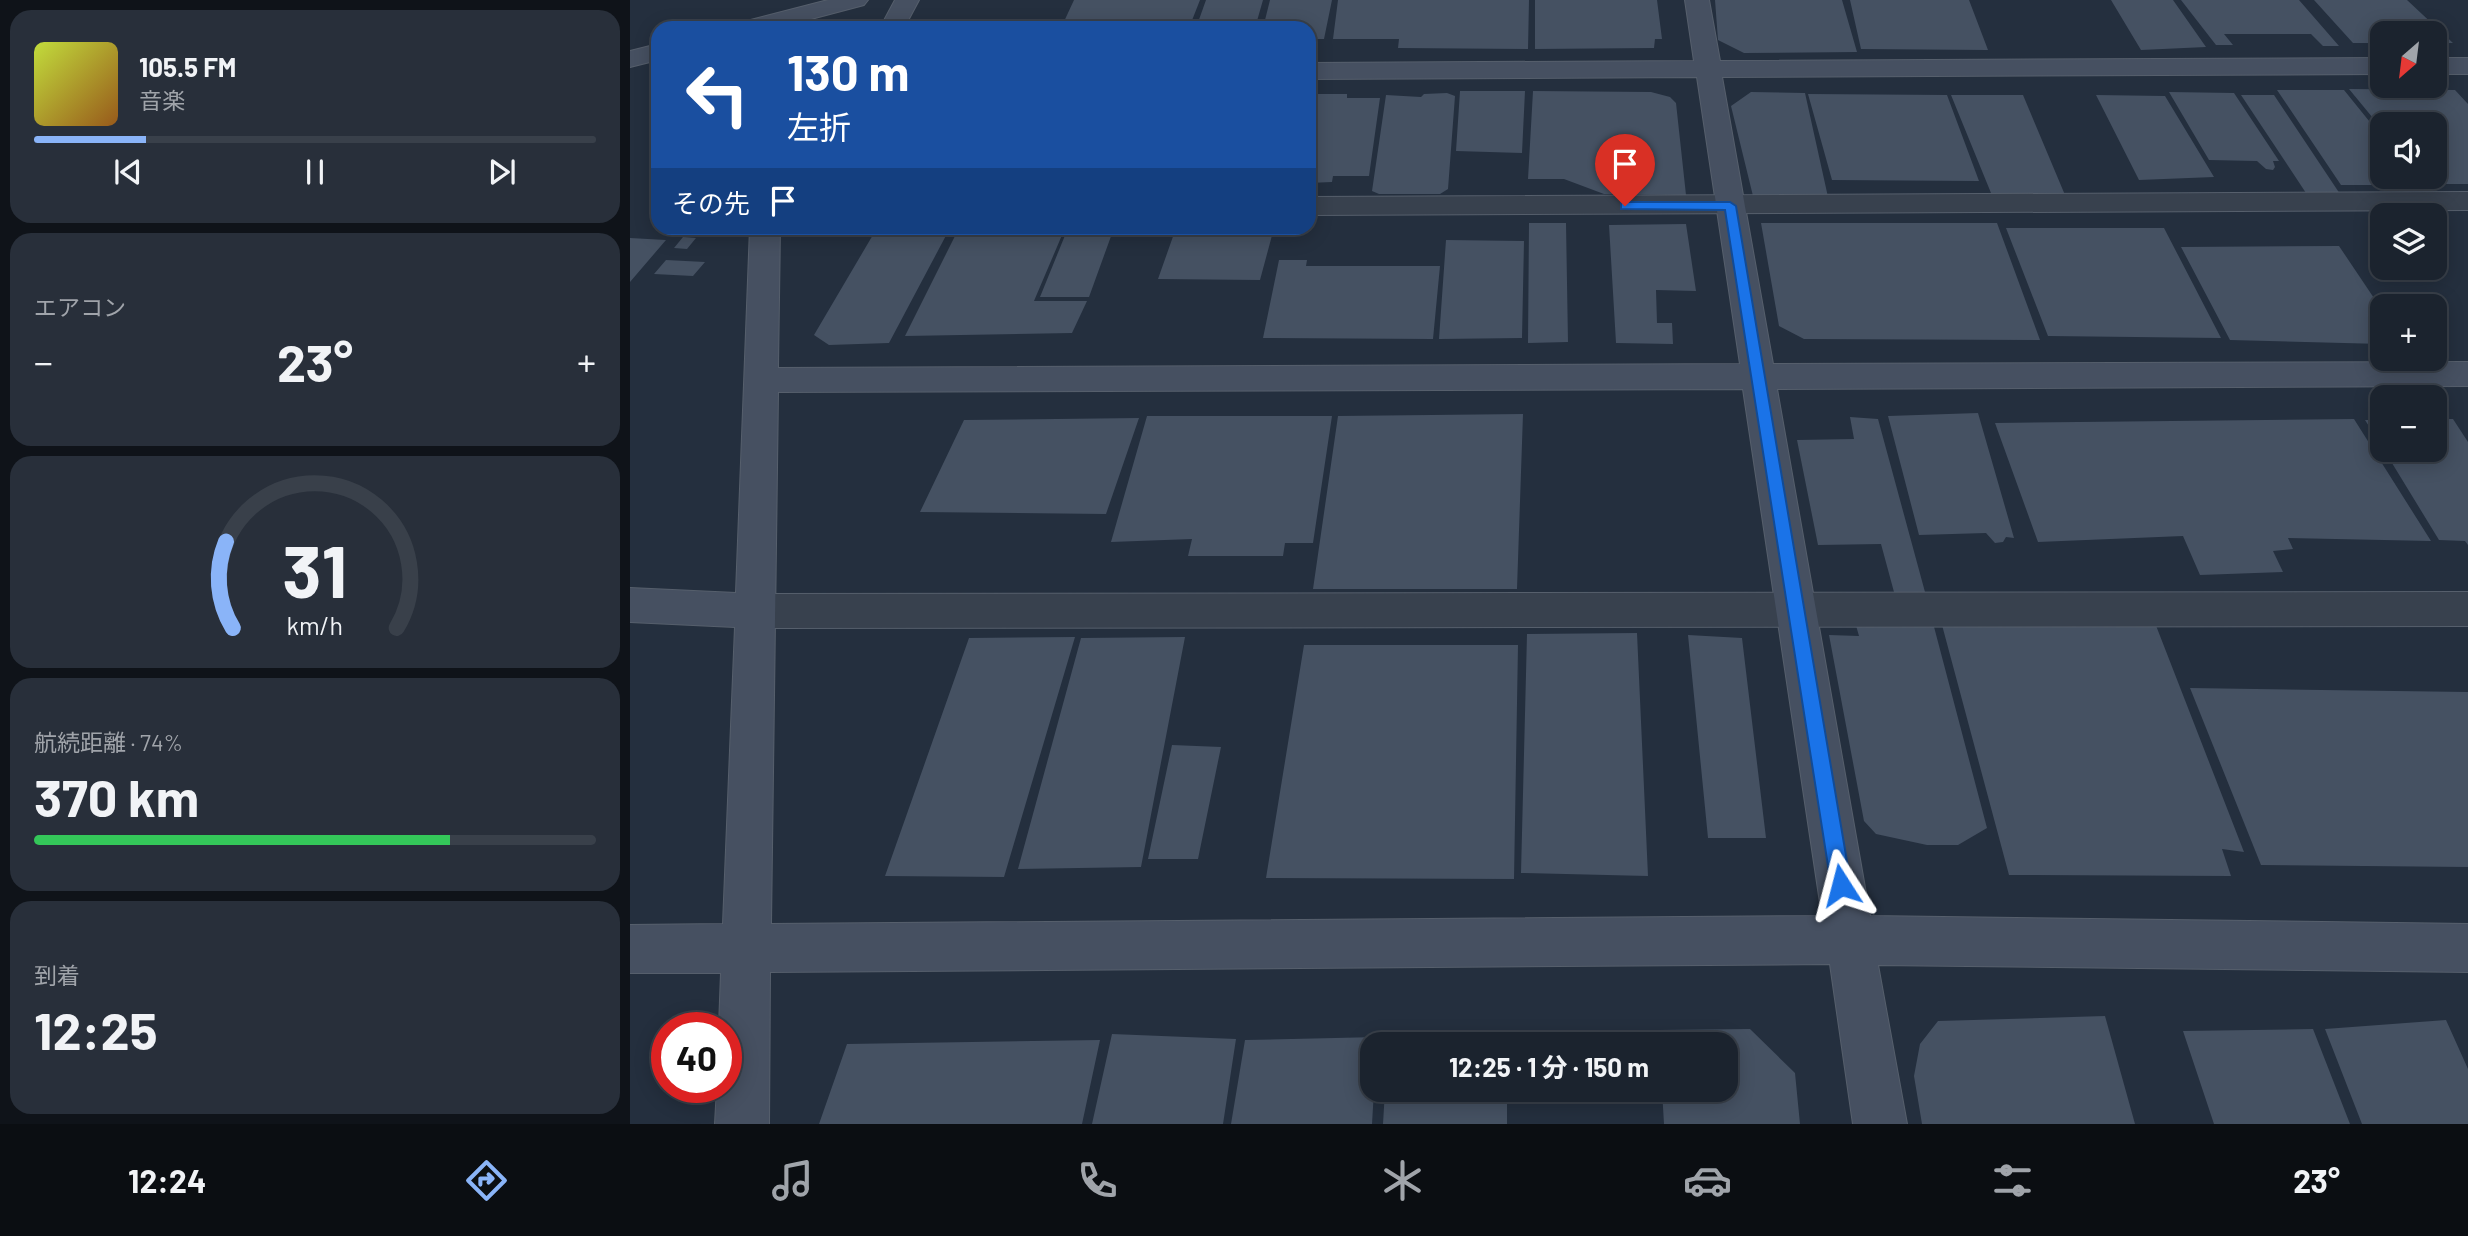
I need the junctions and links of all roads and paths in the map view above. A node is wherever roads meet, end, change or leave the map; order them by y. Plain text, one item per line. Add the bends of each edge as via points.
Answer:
1 (856, 0) edge
2 (907, 0) edge
3 (1697, 0) edge
4 (775, 21) edge
5 (896, 21) edge
6 (651, 54) edge
7 (630, 59) edge
8 (2370, 66) edge
9 (2447, 66) edge
10 (2468, 66) edge
11 (1708, 69) junction
12 (1316, 71) edge
13 (2468, 201) edge
14 (1316, 206) edge
15 (1730, 206) junction
16 (765, 235) edge
17 (2468, 374) edge
18 (1758, 377) junction
19 (762, 380) junction
20 (630, 605) edge
21 (2468, 609) edge
22 (1797, 610) junction
23 (757, 611) junction
24 (1850, 940) junction
25 (2468, 947) edge
26 (630, 949) edge
27 (746, 949) junction
28 (742, 1124) edge
29 (1880, 1124) edge

1 - 4 street
2 - 5 street
3 - 11 street
6 - 7 street
8 - 11 street
9 - 10 street
11 - 12 street
11 - 15 street
13 - 15 street
14 - 15 street
15 - 18 street
16 - 19 street
17 - 18 street
18 - 19 street
18 - 22 street
19 - 23 street
20 - 23 street
21 - 22 street
22 - 23 street
22 - 24 street
23 - 27 street
24 - 25 street
24 - 27 street
24 - 29 street
26 - 27 street
27 - 28 street

